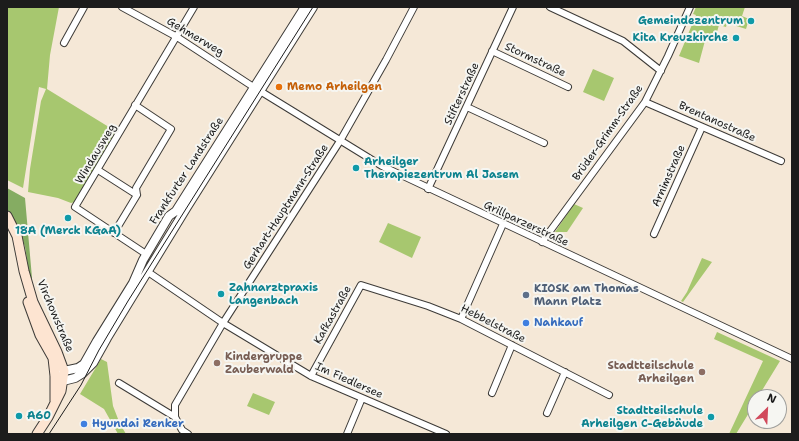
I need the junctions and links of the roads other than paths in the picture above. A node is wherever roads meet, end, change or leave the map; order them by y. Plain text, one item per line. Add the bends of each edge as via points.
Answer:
1 (84, 7) edge
2 (122, 7) edge
3 (194, 7) edge
4 (305, 7) edge
5 (313, 7) edge
6 (414, 7) edge
7 (513, 7) edge
8 (550, 7) edge
9 (690, 7) edge
10 (177, 37) junction
11 (64, 43) dead end
12 (492, 51) junction
13 (661, 71) junction
14 (568, 87) dead end
15 (258, 90) junction
16 (645, 102) junction
17 (135, 106) junction
18 (466, 107) junction
19 (702, 127) junction
20 (340, 141) junction
21 (544, 143) dead end
22 (781, 162) dead end
23 (98, 170) junction
24 (428, 189) junction
25 (137, 195) junction
26 (7, 216) edge
27 (502, 224) junction
28 (114, 233) junction
29 (654, 234) dead end
30 (542, 242) junction
31 (146, 254) junction
32 (140, 267) junction
33 (24, 271) junction
34 (148, 272) junction
35 (362, 284) joint
36 (461, 319) junction
37 (223, 323) junction
38 (512, 345) junction
39 (792, 359) edge
40 (64, 371) junction
41 (565, 372) junction
42 (311, 376) junction
43 (59, 378) junction
44 (119, 383) dead end
45 (492, 392) dead end
46 (609, 395) dead end
47 (362, 398) junction
48 (547, 413) dead end
49 (175, 417) junction
50 (36, 434) edge
51 (188, 434) edge
52 (347, 434) edge
53 (446, 434) edge

1 - 11 street
2 - 10 street, Gehmerweg
3 - 10 street, Windausweg
4 - 15 street, Frankfurter Landstraße
5 - 15 street, Frankfurter Landstraße
6 - 20 street, Gerhart-Hauptmann-Straße
7 - 12 street, Stifterstraße
8 - 13 street via 623,41
9 - 13 street, Brüder-Grimm-Straße
10 - 15 street, Gehmerweg
10 - 17 street, Windausweg
12 - 14 street, Stormstraße
12 - 18 street, Stifterstraße
13 - 16 street, Brüder-Grimm-Straße
15 - 20 street, Grillparzerstraße
15 - 31 street, Frankfurter Landstraße
15 - 34 street, Frankfurter Landstraße
16 - 19 street, Brentanostraße
16 - 30 street, Brüder-Grimm-Straße
17 - 23 street, Windausweg
17 - 25 street via 171,129 136,188
18 - 21 street
18 - 24 street, Stifterstraße
19 - 22 street, Brentanostraße
19 - 29 street, Arnimstraße
20 - 24 street, Grillparzerstraße
20 - 37 street, Gerhart-Hauptmann-Straße
23 - 25 street
23 - 28 street, Windausweg via 76,207
24 - 27 street, Grillparzerstraße
25 - 28 street
26 - 33 main road, Virchowstraße via 17,236
27 - 30 street, Grillparzerstraße
27 - 36 street
28 - 31 street, Windausweg
30 - 39 street, Grillparzerstraße
31 - 32 street, Frankfurter Landstraße
32 - 34 street
32 - 40 street, Frankfurter Landstraße via 84,364
33 - 40 main road, Virchowstraße via 33,302
33 - 43 main road, Virchowstraße via 29,306 40,335 53,358
34 - 37 street, Im Fiedlersee
34 - 43 street, Frankfurter Landstraße via 93,363 75,378
35 - 36 street, Hebbelstraße
35 - 42 street, Kafkastraße
36 - 38 street, Hebbelstraße
37 - 42 street, Im Fiedlersee
37 - 49 street, Gerhart-Hauptmann-Straße via 175,405
38 - 41 street, Hebbelstraße
38 - 45 street
40 - 43 main road
41 - 46 street, Hebbelstraße
41 - 48 street
42 - 47 street, Im Fiedlersee
43 - 50 main road via 61,391
44 - 49 street
47 - 52 street
47 - 53 street, Im Fiedlersee
49 - 51 street via 182,430

